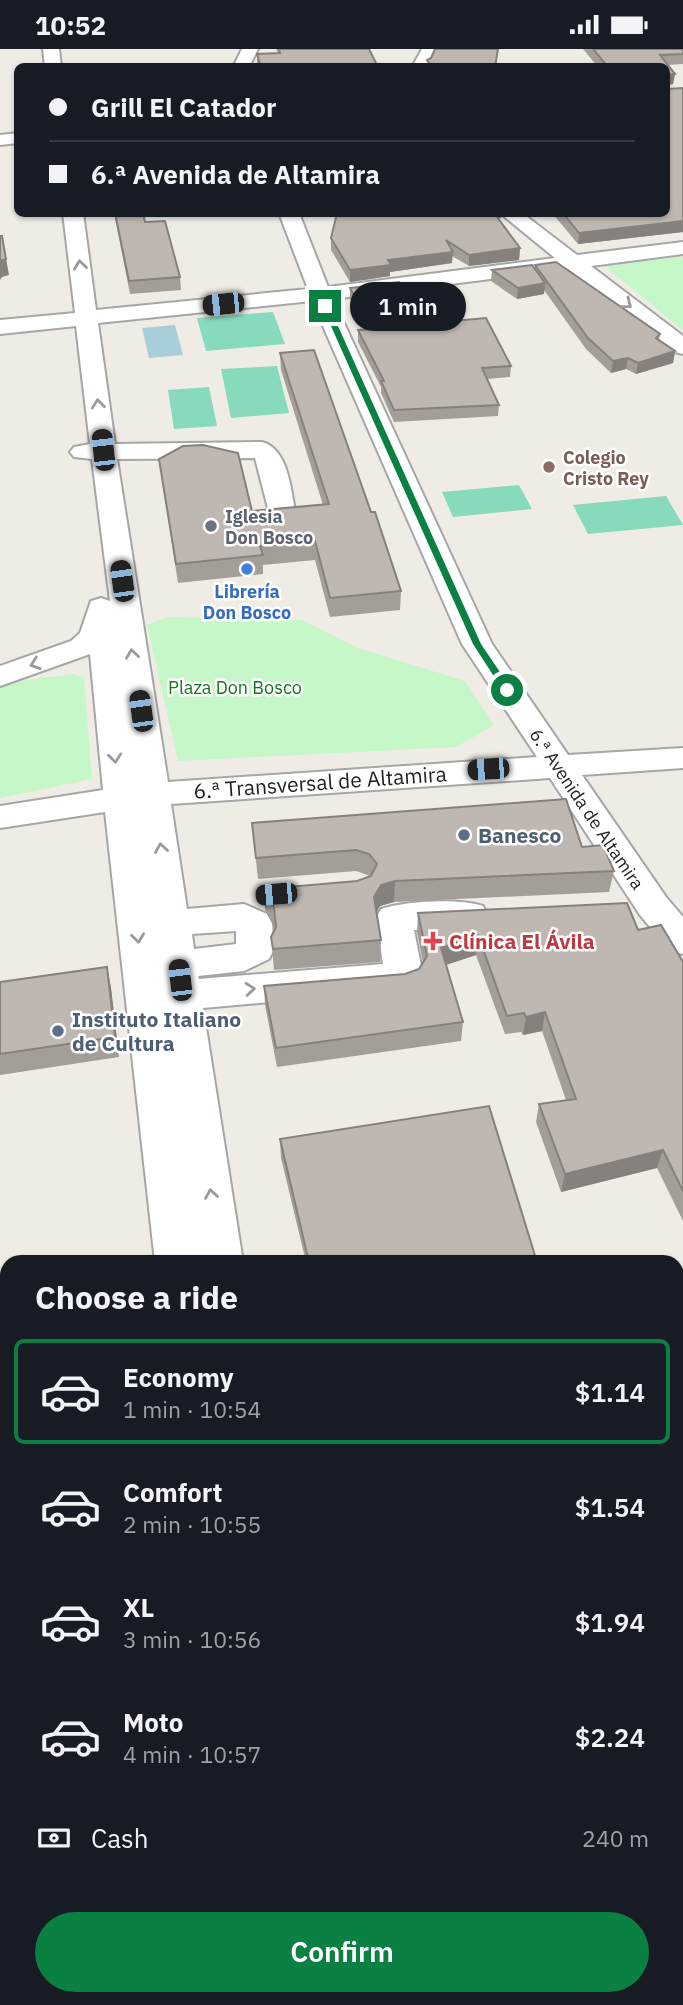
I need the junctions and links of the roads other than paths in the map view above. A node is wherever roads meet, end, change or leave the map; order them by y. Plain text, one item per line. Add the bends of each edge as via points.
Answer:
1 (73, 217) edge
2 (291, 217) edge
3 (514, 217) edge
4 (54, 227) dead end
5 (683, 248) edge
6 (573, 262) junction
7 (320, 294) junction
8 (78, 318) junction
9 (0, 327) edge
10 (683, 347) edge
11 (93, 451) junction
12 (283, 516) edge
13 (102, 617) junction
14 (0, 677) edge
15 (683, 758) edge
16 (557, 766) junction
17 (137, 796) junction
18 (0, 817) edge
19 (263, 895) dead end
20 (653, 906) junction
21 (612, 908) edge
22 (171, 913) junction
23 (503, 913) edge
24 (683, 941) edge
25 (180, 980) junction
26 (176, 1255) edge
27 (221, 1255) edge

8 -> 1 street
2 - 7 street, 6.ª Avenida de Altamira
3 - 6 street
4 - 8 street
5 - 6 street
6 - 7 street
6 -> 10 street
7 - 8 street
7 - 16 street, 6.ª Avenida de Altamira via 477,644
8 - 9 street
8 - 11 street
11 - 12 street via 262,450 270,459
11 - 13 street
17 -> 11 street
13 -> 14 street via 93,637 81,647
13 -> 17 street
15 - 16 street, 6.ª Transversal de Altamira
16 - 17 street, 6.ª Transversal de Altamira
16 - 20 street, 6.ª Avenida de Altamira
17 - 18 street, 6.ª Transversal de Altamira
22 -> 17 street
17 -> 26 street
19 - 22 street
20 - 21 street
20 - 24 street, 6.ª Avenida de Altamira
22 - 25 street
22 - 25 street via 254,922 256,949
25 -> 23 street via 404,976 394,918
27 -> 25 street

